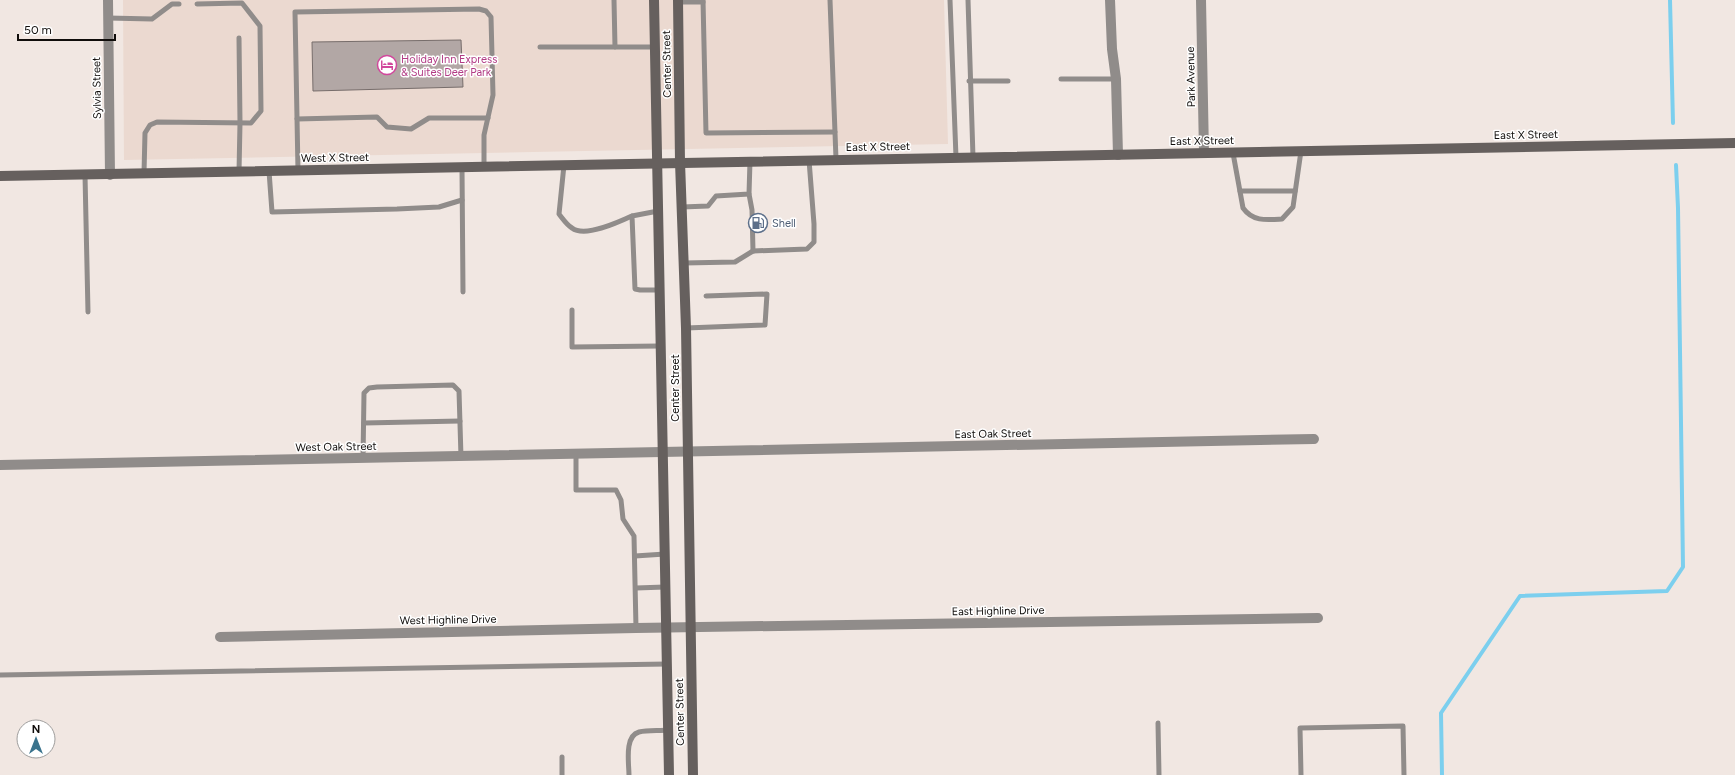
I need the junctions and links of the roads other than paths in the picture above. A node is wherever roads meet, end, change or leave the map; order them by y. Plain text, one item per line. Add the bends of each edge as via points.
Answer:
1 (108, 0) edge
2 (614, 0) edge
3 (654, 0) edge
4 (830, 0) edge
5 (950, 0) edge
6 (968, 0) edge
7 (1110, 0) edge
8 (1201, 0) edge
9 (678, 1) edge
10 (703, 1) edge
11 (179, 4) dead end
12 (197, 4) dead end
13 (108, 18) junction
14 (239, 38) dead end
15 (540, 48) dead end
16 (615, 48) junction
17 (655, 48) junction
18 (1061, 79) dead end
19 (1116, 79) junction
20 (970, 81) junction
21 (1008, 81) dead end
22 (488, 118) junction
23 (297, 119) junction
24 (240, 123) junction
25 (835, 132) junction
26 (1735, 143) edge
27 (1301, 151) junction
28 (1204, 153) junction
29 (1233, 153) junction
30 (1118, 155) junction
31 (956, 157) junction
32 (973, 157) junction
33 (836, 159) junction
34 (809, 160) junction
35 (750, 161) junction
36 (657, 162) junction
37 (670, 162) joint
38 (680, 162) junction
39 (564, 165) junction
40 (484, 167) junction
41 (462, 168) junction
42 (269, 171) junction
43 (298, 171) junction
44 (239, 172) junction
45 (144, 174) junction
46 (85, 175) junction
47 (110, 175) junction
48 (0, 176) edge
49 (1295, 191) junction
50 (1240, 192) junction
51 (749, 194) junction
52 (462, 200) junction
53 (682, 207) junction
54 (658, 211) junction
55 (632, 216) junction
56 (754, 251) junction
57 (684, 264) junction
58 (659, 290) junction
59 (463, 292) dead end
60 (706, 296) dead end
61 (572, 310) dead end
62 (88, 312) dead end
63 (686, 328) junction
64 (660, 346) junction
65 (460, 421) junction
66 (364, 422) junction
67 (1314, 439) dead end
68 (668, 453) junction
69 (687, 453) junction
70 (576, 454) junction
71 (461, 457) junction
72 (363, 459) junction
73 (0, 466) edge
74 (664, 554) junction
75 (635, 556) junction
76 (665, 586) junction
77 (636, 588) junction
78 (1318, 618) dead end
79 (636, 628) junction
80 (666, 628) junction
81 (677, 628) joint
82 (690, 628) junction
83 (220, 637) dead end
84 (667, 664) junction
85 (0, 675) edge
86 (1158, 723) dead end
87 (668, 730) junction
88 (562, 757) dead end
89 (562, 775) edge
90 (629, 775) edge
91 (669, 775) edge
92 (693, 775) edge
93 (1159, 775) edge
94 (1301, 775) edge
95 (1404, 775) edge

1 - 13 street, Sylvia Street
2 - 16 lane
3 - 17 street, Center Street
4 - 25 lane
5 - 31 lane
6 - 20 lane
7 - 19 street
8 - 28 street, Park Avenue
9 - 10 lane
9 - 38 street, Center Street
10 - 25 lane via 706,133
11 - 13 lane via 172,4 152,19
12 - 24 lane via 242,2 260,26 261,111 251,123
13 - 47 street, Sylvia Street
14 - 24 lane
15 - 16 lane
16 - 17 lane
17 - 36 street, Center Street
18 - 19 lane
19 - 30 street
20 - 21 lane
20 - 32 lane
22 - 23 lane via 429,118 411,129 387,127 377,117
22 - 23 lane via 493,94 492,17 480,9 295,12
22 - 40 lane via 484,135
23 - 43 lane
24 - 44 lane
24 - 45 lane via 157,122 145,133
25 - 33 lane
26 - 27 street, East X Street
27 - 29 street, East X Street
27 - 49 lane
28 - 29 street, East X Street
28 - 30 street, East X Street
29 - 50 lane
30 - 32 street, East X Street
31 - 32 street, East X Street
31 - 33 street, East X Street
33 - 34 street, East X Street
34 - 35 street, East X Street
34 - 56 lane via 814,242 807,249
35 - 38 street, East X Street
35 - 51 lane
36 - 37 street, West X Street
36 - 39 street, West X Street
36 - 54 street, Center Street
37 - 38 street, East X Street
38 - 53 street, Center Street
39 - 40 street, West X Street
39 - 55 lane via 559,214 573,229 583,231 608,226
40 - 41 street, West X Street
41 - 43 street, West X Street
41 - 52 lane
42 - 43 street, West X Street
42 - 44 street, West X Street
42 - 52 lane via 272,212 439,207
44 - 45 street, West X Street
45 - 47 street, West X Street
46 - 47 street, West X Street
46 - 48 street, West X Street
46 - 62 lane
49 - 50 lane
49 - 50 lane via 1293,207 1282,219 1262,220 1248,215 1243,208
51 - 53 lane via 716,196 708,206
51 - 56 lane
52 - 59 lane
53 - 57 street, Center Street
54 - 55 lane
54 - 58 street, Center Street
55 - 58 lane via 635,289
56 - 57 lane via 735,262
57 - 63 street, Center Street
58 - 64 street, Center Street
60 - 63 lane via 767,294 765,325
61 - 64 lane via 572,348
63 - 69 street, Center Street
64 - 68 street, Center Street
65 - 66 lane
65 - 66 lane via 459,391 453,385 369,388 364,393
65 - 71 lane
66 - 72 lane
67 - 69 street, East Oak Street
68 - 69 street, East Oak Street
68 - 70 street, West Oak Street
68 - 74 street, Center Street
69 - 82 street, Center Street
70 - 71 street, West Oak Street
70 - 75 lane via 576,490 616,490 621,500 623,519 634,536
71 - 72 street, West Oak Street
72 - 73 street, West Oak Street
74 - 75 lane
74 - 76 street, Center Street
75 - 77 lane
76 - 77 lane
76 - 80 street, Center Street
77 - 79 lane
78 - 82 street, East Highline Drive
79 - 80 street, West Highline Drive
79 - 83 street, West Highline Drive
80 - 81 street, West Highline Drive
80 - 84 street, Center Street
81 - 82 street, East Highline Drive
82 - 92 street, Center Street
84 - 85 lane
84 - 87 street, Center Street
86 - 93 lane
87 - 90 lane via 639,732 634,736 629,748
87 - 91 street, Center Street
88 - 89 lane
94 - 95 lane via 1300,728 1403,726

